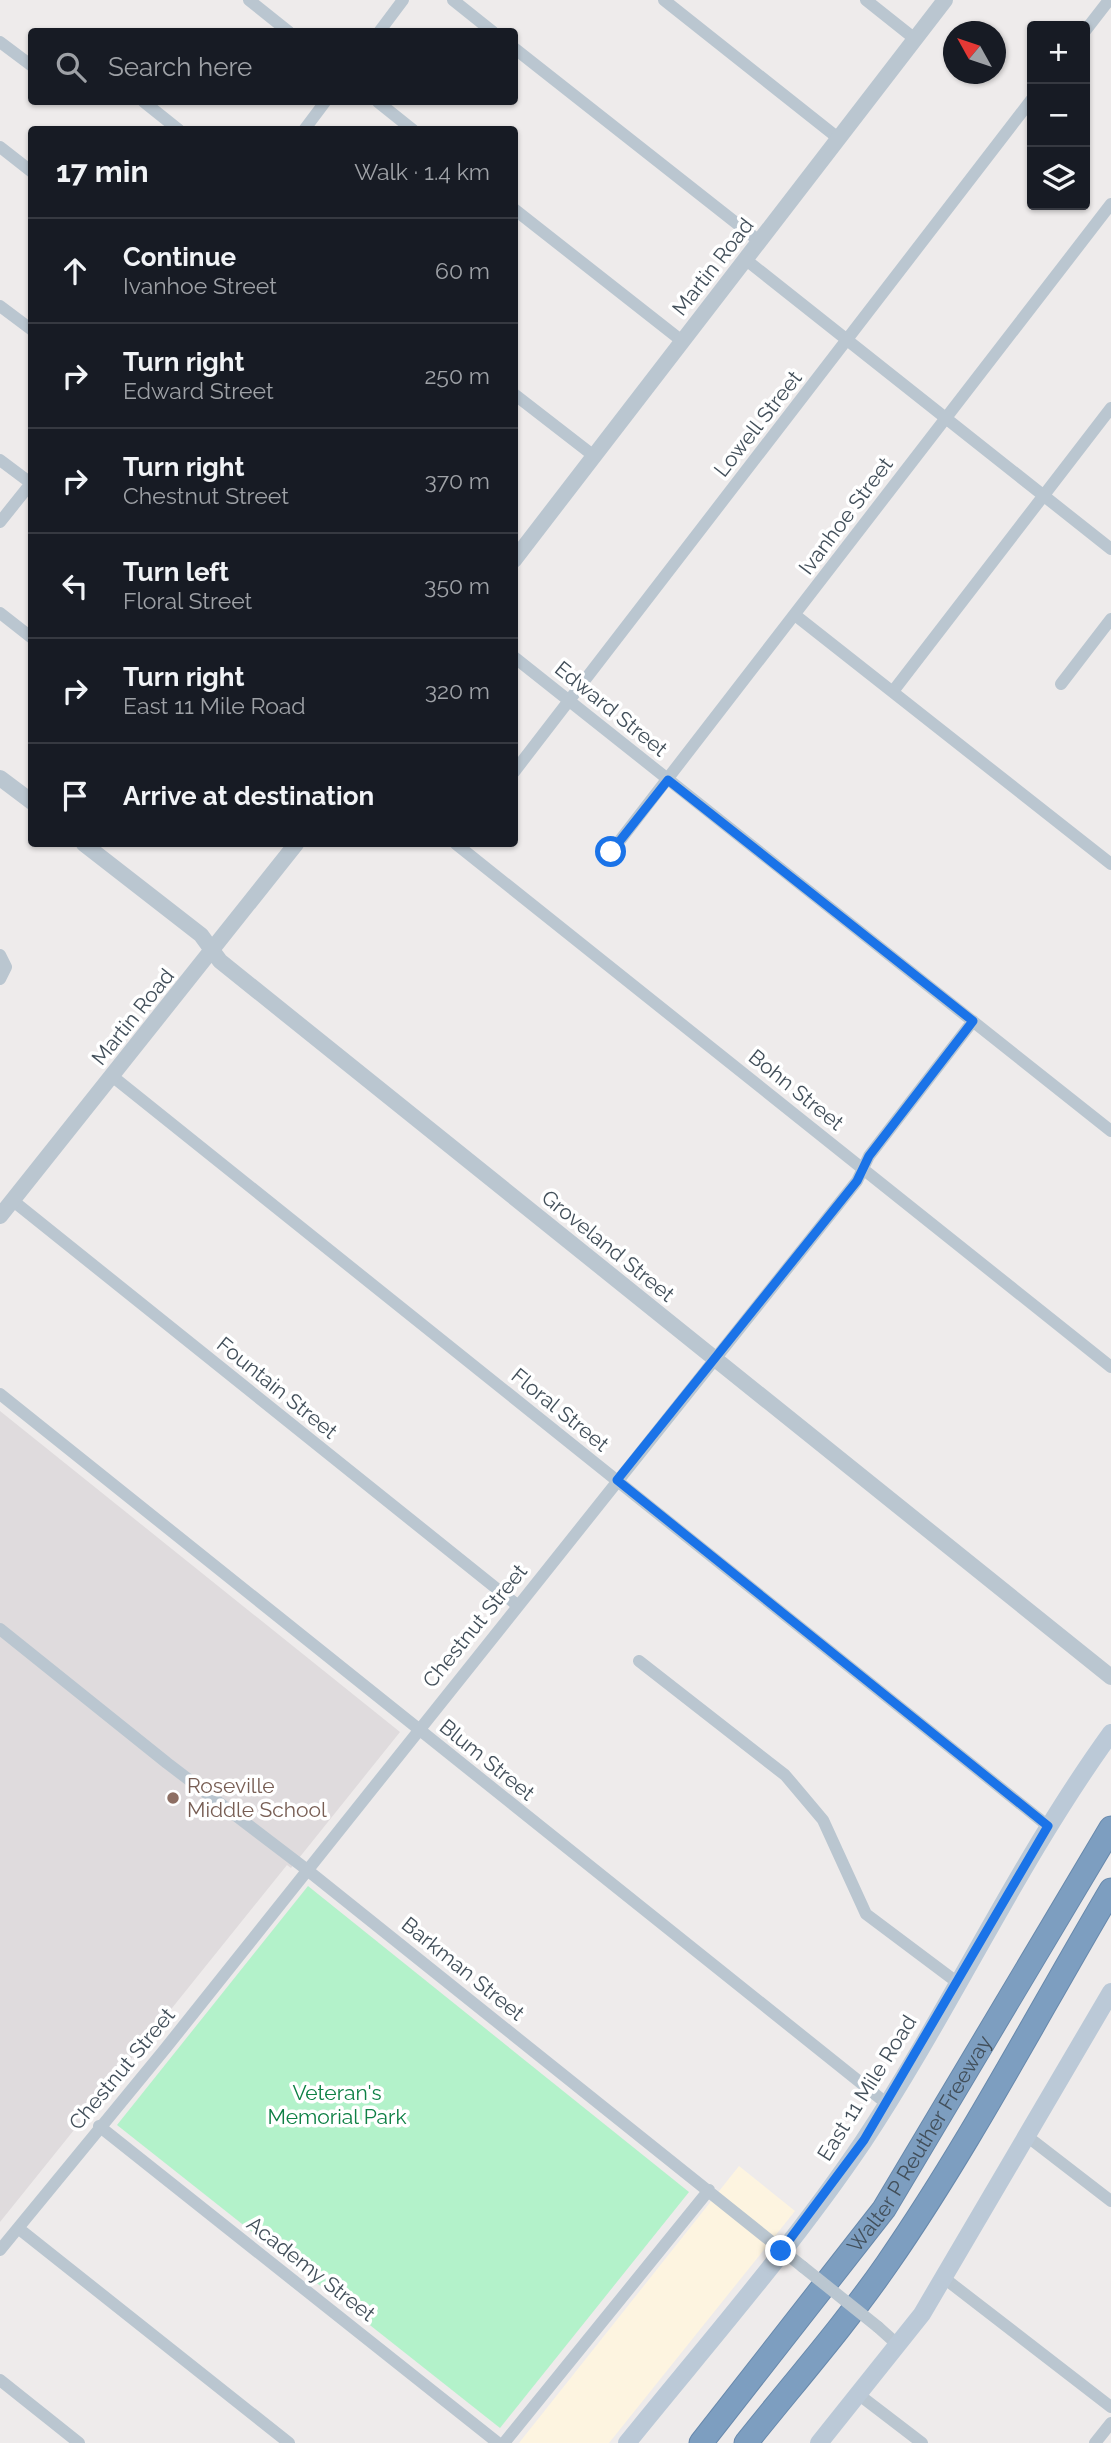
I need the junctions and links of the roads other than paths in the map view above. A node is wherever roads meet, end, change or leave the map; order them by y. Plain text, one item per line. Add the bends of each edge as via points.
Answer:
1 (249, 0) edge
2 (403, 0) edge
3 (453, 0) edge
4 (664, 0) edge
5 (866, 0) edge
6 (945, 0) edge
7 (1109, 0) edge
8 (1090, 25) edge
9 (284, 28) edge
10 (382, 28) edge
11 (488, 28) edge
12 (915, 39) junction
13 (0, 42) edge
14 (518, 51) edge
15 (28, 63) edge
16 (148, 105) edge
17 (324, 105) edge
18 (382, 105) edge
19 (1027, 105) edge
20 (175, 126) edge
21 (307, 126) edge
22 (408, 126) edge
23 (838, 138) junction
24 (0, 147) edge
25 (28, 169) edge
26 (1111, 204) edge
27 (518, 212) edge
28 (759, 242) junction
29 (745, 259) junction
30 (0, 306) edge
31 (28, 327) edge
32 (847, 339) junction
33 (682, 341) junction
34 (518, 397) edge
35 (1111, 408) edge
36 (946, 417) junction
37 (594, 456) junction
38 (0, 460) edge
39 (28, 481) edge
40 (28, 487) edge
41 (1044, 496) junction
42 (0, 522) edge
43 (1111, 549) edge
44 (518, 552) edge
45 (0, 613) edge
46 (795, 615) junction
47 (1111, 619) edge
48 (28, 635) edge
49 (518, 660) edge
50 (1061, 684) dead end
51 (894, 690) junction
52 (570, 699) junction
53 (518, 767) edge
54 (0, 778) edge
55 (668, 780) junction
56 (28, 799) edge
57 (88, 847) edge
58 (293, 847) edge
59 (460, 847) edge
60 (611, 852) dead end
61 (1111, 864) edge
62 (214, 950) junction
63 (3, 959) edge
64 (0, 979) edge
65 (973, 1021) junction
66 (112, 1076) junction
67 (1111, 1131) edge
68 (863, 1169) junction
69 (12, 1200) junction
70 (0, 1216) edge
71 (715, 1359) junction
72 (1111, 1367) edge
73 (0, 1394) edge
74 (617, 1480) junction
75 (517, 1605) junction
76 (0, 1629) edge
77 (639, 1661) dead end
78 (1111, 1677) edge
79 (417, 1729) junction
80 (1111, 1733) edge
81 (1048, 1826) junction
82 (1111, 1828) edge
83 (306, 1869) junction
84 (1111, 1890) edge
85 (958, 1983) junction
86 (1109, 2000) edge
87 (886, 2103) junction
88 (100, 2126) junction
89 (1028, 2137) junction
90 (709, 2190) junction
91 (1111, 2201) edge
92 (18, 2228) junction
93 (0, 2250) edge
94 (781, 2251) junction
95 (944, 2278) junction
96 (898, 2345) junction
97 (0, 2381) edge
98 (858, 2393) junction
99 (1111, 2407) edge
100 (1111, 2423) edge
101 (79, 2443) edge
102 (289, 2443) edge
103 (498, 2443) edge
104 (504, 2443) edge
105 (627, 2443) edge
106 (701, 2443) edge
107 (746, 2443) edge
108 (819, 2443) edge
109 (922, 2443) edge
110 (1095, 2443) edge

1 - 9 street
2 - 10 street
3 - 11 street
4 - 23 street
5 - 12 street
6 - 12 street, Martin Road
7 - 8 street
12 - 23 street, Martin Road
13 - 15 street
14 - 28 street
16 - 20 street
17 - 21 street
18 - 22 street
19 - 32 street, Lowell Street
23 - 28 street, Martin Road
24 - 25 street
26 - 36 street, Ivanhoe Street
27 - 33 street
28 - 29 street, Martin Road
29 - 32 street
29 - 33 street, Martin Road
30 - 31 street
32 - 36 street
32 - 52 street, Lowell Street
33 - 37 street, Martin Road
34 - 37 street
35 - 41 street
36 - 41 street
36 - 46 street, Ivanhoe Street
37 - 44 street, Martin Road
38 - 39 street
40 - 42 street
41 - 43 street
41 - 51 street
45 - 48 street
46 - 51 street
46 - 55 street, Ivanhoe Street
47 - 50 street
49 - 52 street, Edward Street
51 - 61 street
52 - 53 street, Lowell Street
52 - 55 street, Edward Street
54 - 56 street
55 - 60 street, Ivanhoe Street
55 - 65 street, Edward Street
57 - 62 street, Groveland Street
58 - 62 street, Martin Road
59 - 68 street, Bohn Street
62 - 66 street, Martin Road
62 - 71 street, Groveland Street via 220,961
63 - 64 street
65 - 67 street, Edward Street
65 - 68 street, Chestnut Street
66 - 69 street, Martin Road
66 - 74 street, Floral Street
68 - 71 street, Chestnut Street
68 - 72 street, Bohn Street
69 - 70 street, Martin Road
69 - 75 street, Fountain Street
71 - 74 street, Chestnut Street
71 - 78 street, Groveland Street
73 - 79 street, Blum Street
74 - 75 street, Chestnut Street
74 - 81 street, Floral Street
75 - 79 street, Chestnut Street
76 - 83 street, Barkman Street
77 - 85 street via 785,1774 823,1820 866,1914
79 - 83 street, Chestnut Street
79 - 87 street, Blum Street
80 - 81 main road, East 11 Mile Road
81 - 85 main road, East 11 Mile Road
82 - 106 highway, Walter P Reuther Freeway via 884,2209
83 - 88 street, Chestnut Street
83 - 90 street, Barkman Street
84 - 107 highway, Walter P Reuther Freeway via 929,2202 863,2296
85 - 87 main road, East 11 Mile Road
86 - 89 main road
87 - 94 main road, East 11 Mile Road via 844,2169
88 - 92 street, Chestnut Street
88 - 103 street, Academy Street
89 - 91 street
89 - 95 main road
90 - 94 street, Barkman Street
90 - 104 street
92 - 93 street, Chestnut Street
92 - 102 street
94 - 96 street, Barkman Street, bridge
94 - 105 main road, East 11 Mile Road
95 - 96 main road
95 - 99 street
96 - 98 main road
97 - 101 street
98 - 108 main road
98 - 109 street
100 - 110 street

